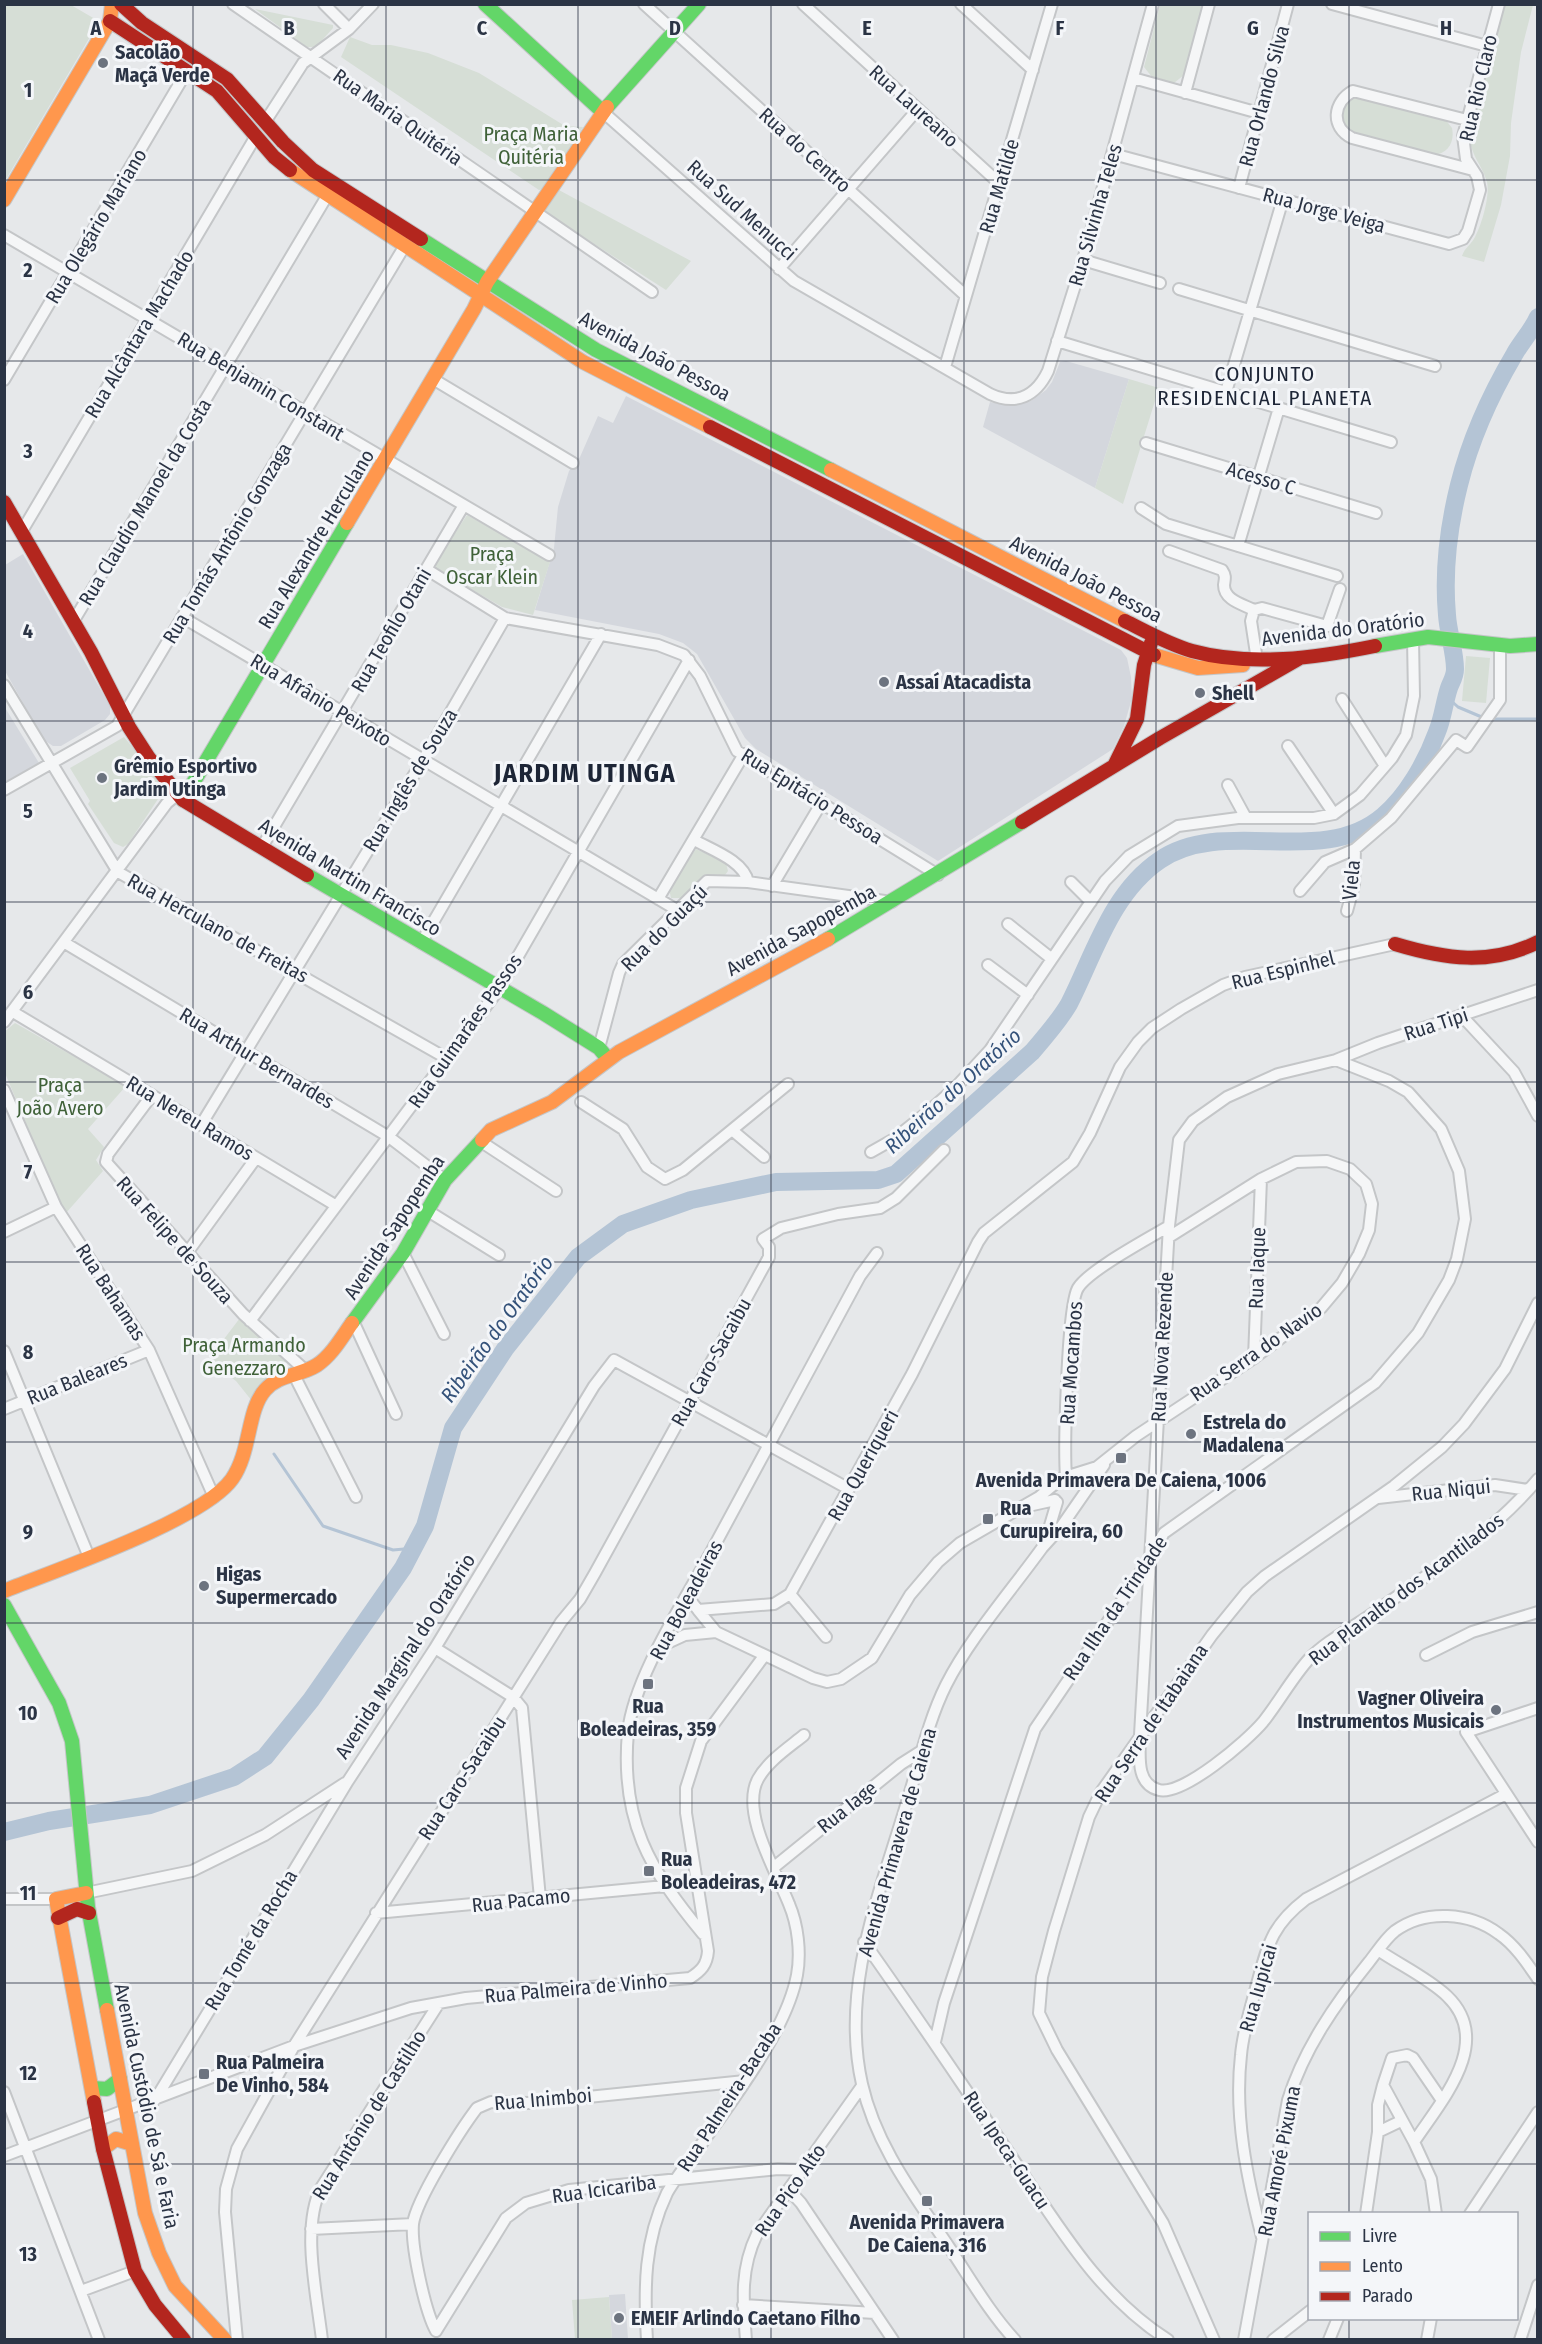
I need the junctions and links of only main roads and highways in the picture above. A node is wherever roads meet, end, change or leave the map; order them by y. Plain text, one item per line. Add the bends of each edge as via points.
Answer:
1 (106, 4) edge
2 (112, 4) edge
3 (121, 4) edge
4 (485, 4) edge
5 (699, 4) edge
6 (110, 21) junction
7 (603, 112) junction
8 (4, 200) edge
9 (487, 282) junction
10 (481, 297) junction
11 (4, 502) edge
12 (1128, 642) junction
13 (1167, 642) junction
14 (1538, 644) edge
15 (1147, 651) junction
16 (1300, 658) junction
17 (1260, 660) joint
18 (1228, 662) junction
19 (1141, 674) junction
20 (1233, 696) junction
21 (1140, 711) junction
22 (1160, 738) junction
23 (1113, 767) junction
24 (181, 797) junction
25 (1538, 942) edge
26 (1395, 944) road end
27 (608, 1059) junction
28 (4, 1591) edge
29 (4, 1605) edge
30 (86, 1893) junction
31 (89, 1913) junction
32 (58, 1918) junction
33 (120, 2079) junction
34 (92, 2088) junction
35 (132, 2144) junction
36 (103, 2149) junction
37 (184, 2340) edge
38 (225, 2340) edge

1 - 6 main road
2 - 6 main road
3 - 9 main road, Avenida João Pessoa via 135,18 229,80 313,170
4 - 7 main road, Rua Sud Menucci
5 - 7 main road, Rua Alexandre Herculano
6 - 8 main road
6 - 10 main road, Avenida João Pessoa via 217,92 274,157
7 - 9 main road, Rua Alexandre Herculano
9 - 10 main road, Rua Alexandre Herculano
9 - 13 main road, Avenida João Pessoa via 596,350
10 - 12 main road, Avenida João Pessoa via 610,377
10 - 24 main road, Rua Alexandre Herculano
11 - 24 main road, Avenida Martim Francisco via 149,758
12 - 15 main road, Avenida João Pessoa
12 - 19 main road via 1137,656
13 - 15 main road via 1153,641
13 - 18 main road, Avenida João Pessoa
14 - 16 main road, Avenida do Oratório via 1496,647 1420,638
15 - 18 main road, Avenida João Pessoa via 1184,666 1210,669
15 - 19 main road, Avenida João Pessoa
16 - 17 main road, Avenida do Oratório
16 - 20 main road, Avenida Sapopemba
17 - 18 main road, Avenida João Pessoa
18 - 20 main road via 1238,681
19 - 21 main road, Avenida João Pessoa
20 - 22 main road, Avenida Sapopemba
21 - 22 main road via 1146,728
21 - 23 main road, Avenida Sapopemba
22 - 23 main road, Avenida Sapopemba
23 - 27 main road, Avenida Sapopemba via 892,902
24 - 27 main road, Avenida Martim Francisco via 599,1048
25 - 26 main road via 1521,952 1480,960 1440,956
27 - 28 main road, Avenida Sapopemba via 552,1102 501,1124 480,1141 445,1180 404,1252 322,1362 276,1380 263,1392 242,1461 232,1479 214,1497 178,1519
29 - 30 main road, Avenida Custódio de Sá e Faria via 68,1725 76,1767
30 - 31 main road, Avenida Custódio de Sá e Faria
30 - 32 main road, Avenida Marginal do Oratório via 56,1899
31 - 32 main road via 77,1910
31 - 33 main road, Avenida Custódio de Sá e Faria
32 - 34 main road
33 - 34 main road via 109,2089
33 - 35 main road, Avenida Custódio de Sá e Faria
34 - 36 main road
35 - 36 main road via 116,2139
35 - 38 main road, Avenida Custódio de Sá e Faria via 145,2213 159,2253 175,2286
36 - 37 main road via 135,2271 155,2305

